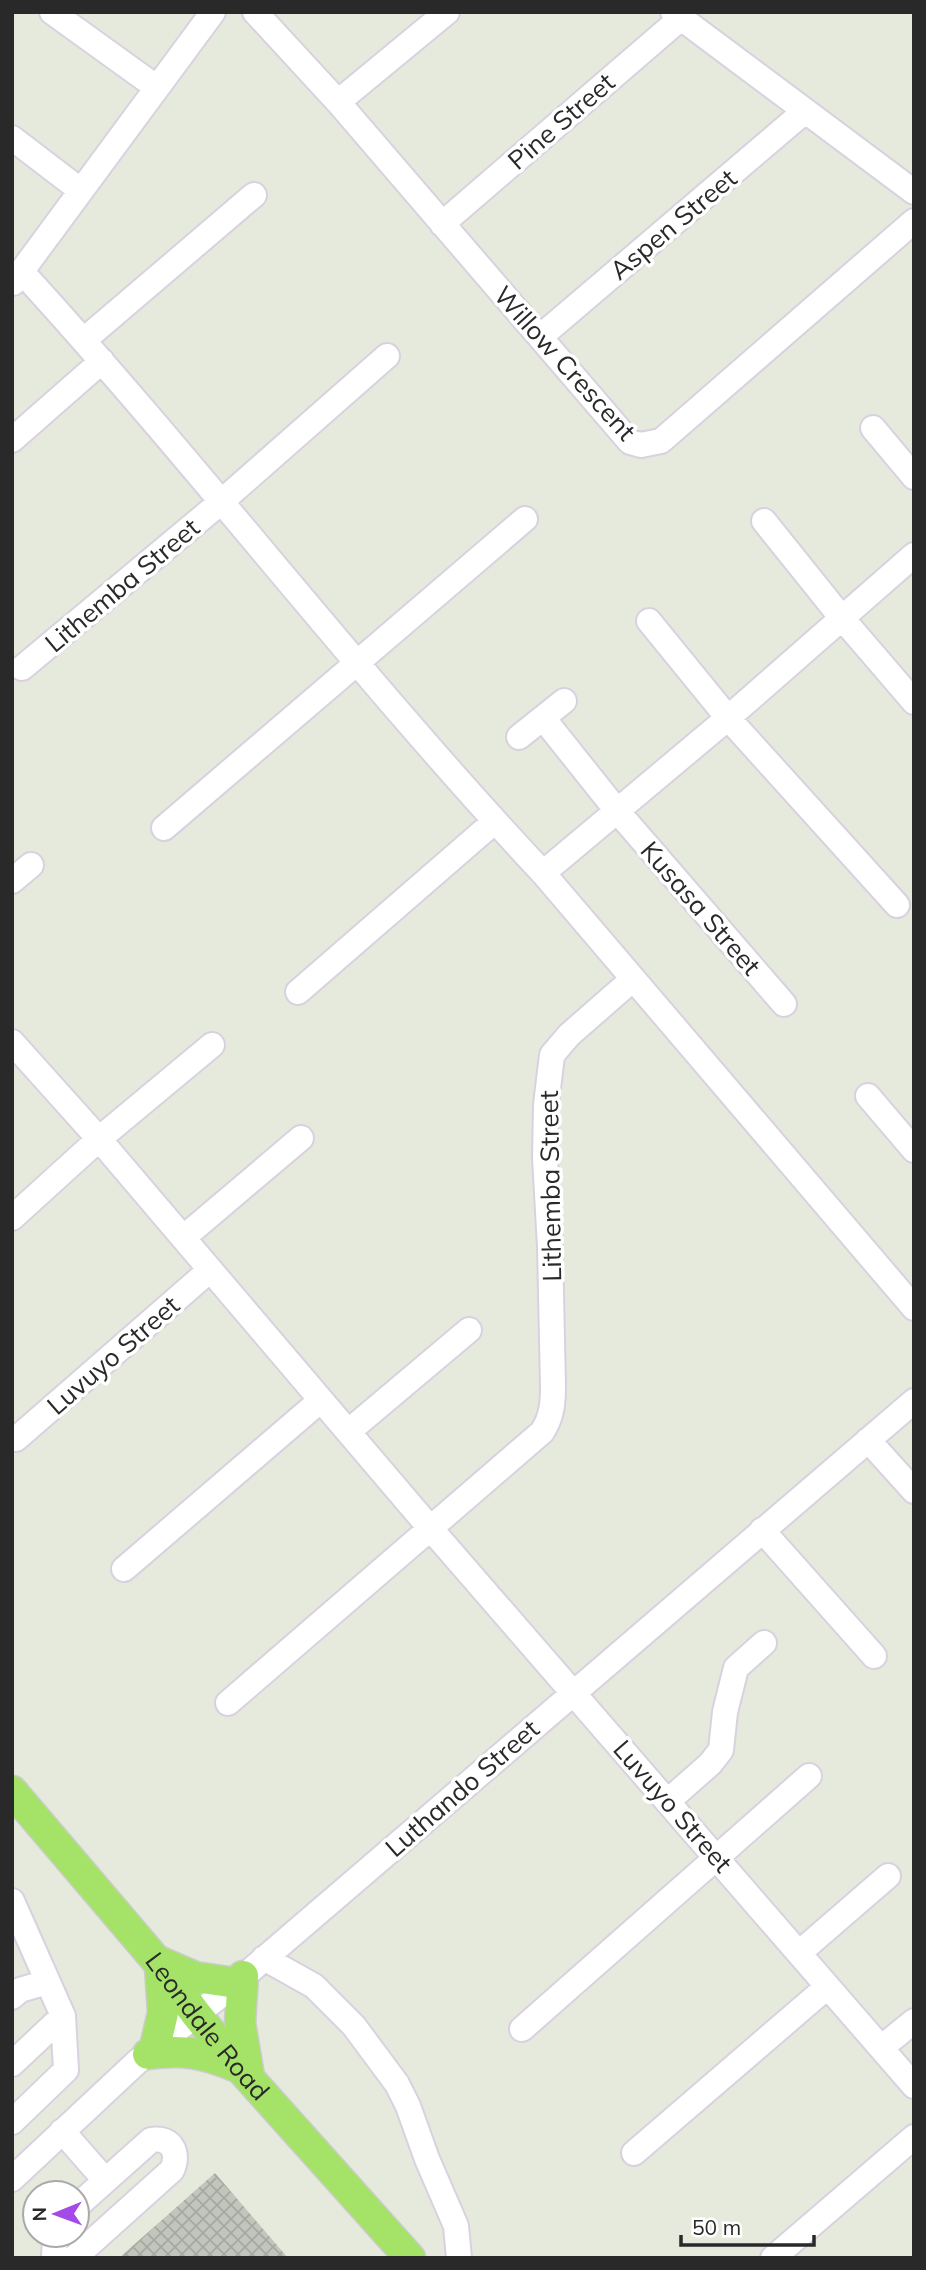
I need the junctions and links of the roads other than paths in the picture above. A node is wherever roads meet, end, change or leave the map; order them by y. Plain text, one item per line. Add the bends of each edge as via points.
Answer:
1 (52, 12) edge
2 (214, 12) edge
3 (255, 12) edge
4 (447, 12) edge
5 (677, 15) edge
6 (156, 87) junction
7 (338, 102) junction
8 (805, 111) junction
9 (12, 138) edge
10 (80, 190) junction
11 (914, 192) edge
12 (254, 195) dead end
13 (914, 221) edge
14 (442, 224) junction
15 (17, 278) edge
16 (540, 337) junction
17 (84, 341) junction
18 (387, 356) dead end
19 (102, 361) junction
20 (873, 428) dead end
21 (12, 440) edge
22 (914, 477) edge
23 (221, 502) junction
24 (525, 519) dead end
25 (764, 521) dead end
26 (914, 555) edge
27 (841, 618) junction
28 (649, 621) dead end
29 (357, 663) junction
30 (22, 668) dead end
31 (564, 701) dead end
32 (914, 702) edge
33 (543, 718) junction
34 (728, 718) junction
35 (519, 737) dead end
36 (618, 812) junction
37 (494, 822) junction
38 (164, 828) dead end
39 (543, 873) junction
40 (897, 905) dead end
41 (633, 979) junction
42 (298, 992) dead end
43 (784, 1004) dead end
44 (12, 1042) edge
45 (212, 1045) dead end
46 (868, 1096) dead end
47 (300, 1138) dead end
48 (99, 1139) junction
49 (914, 1150) edge
50 (12, 1218) edge
51 (183, 1238) junction
52 (210, 1270) junction
53 (914, 1308) edge
54 (469, 1330) dead end
55 (321, 1400) junction
56 (914, 1401) edge
57 (349, 1431) junction
58 (16, 1439) dead end
59 (868, 1440) junction
60 (914, 1491) edge
61 (430, 1528) junction
62 (762, 1530) junction
63 (124, 1569) dead end
64 (764, 1643) dead end
65 (874, 1656) dead end
66 (574, 1692) junction
67 (228, 1703) dead end
68 (809, 1776) dead end
69 (12, 1791) edge
70 (668, 1801) junction
71 (716, 1857) junction
72 (887, 1876) dead end
73 (12, 1901) edge
74 (799, 1953) junction
75 (157, 1962) junction
76 (248, 1972) junction
77 (47, 1982) junction
78 (827, 1987) junction
79 (15, 1989) edge
80 (196, 2014) junction
81 (63, 2016) junction
82 (914, 2021) edge
83 (522, 2029) dead end
84 (881, 2048) junction
85 (152, 2051) junction
86 (12, 2064) edge
87 (245, 2074) junction
88 (914, 2086) edge
89 (12, 2122) edge
90 (62, 2131) junction
91 (914, 2137) edge
92 (634, 2153) dead end
93 (12, 2179) edge
94 (105, 2180) junction
95 (91, 2193) edge
96 (74, 2258) edge
97 (410, 2258) edge
98 (459, 2258) edge
99 (773, 2258) edge

1 - 6 street
2 - 6 street
3 - 7 street, Willow Crescent
4 - 7 street
5 - 8 street
5 - 14 street, Pine Street
6 - 10 street
7 - 14 street, Willow Crescent
8 - 11 street
8 - 16 street, Aspen Street
9 - 10 street
10 - 15 street
12 - 17 street
13 - 16 street, Willow Crescent via 661,441 652,444 630,442
14 - 16 street, Willow Crescent
15 - 17 street, Lithemba Street
17 - 19 street, Lithemba Street
18 - 23 street, Lithemba Street
19 - 21 street
19 - 23 street, Lithemba Street
20 - 22 street
23 - 29 street, Lithemba Street
23 - 30 street, Lithemba Street
24 - 29 street
25 - 27 street
26 - 27 street
27 - 32 street
27 - 34 street
28 - 34 street
29 - 37 street, Lithemba Street
29 - 38 street
31 - 33 street
33 - 35 street
33 - 36 street, Kusasa Street
34 - 36 street
34 - 40 street
36 - 39 street
36 - 43 street, Kusasa Street
37 - 39 street, Lithemba Street
37 - 42 street
39 - 41 street, Lithemba Street
41 - 53 street, Lithemba Street
41 - 61 street, Lithemba Street via 552,1055 545,1158 553,1386 549,1422
44 - 48 street, Luvuyo Street
45 - 48 street
46 - 49 street
47 - 51 street
48 - 50 street
48 - 51 street, Luvuyo Street
51 - 52 street, Luvuyo Street
52 - 55 street, Luvuyo Street
52 - 58 street, Luvuyo Street
54 - 57 street
55 - 57 street, Luvuyo Street
55 - 63 street
56 - 59 street, Luthando Street
57 - 61 street, Luvuyo Street
59 - 60 street
59 - 62 street, Luthando Street
61 - 66 street, Luvuyo Street
61 - 67 street
62 - 65 street
62 - 66 street, Luthando Street
64 - 70 street via 736,1668 721,1750
66 - 70 street, Luvuyo Street
66 - 76 street, Luthando Street
68 - 71 street
69 - 75 main road, Leondale Road
70 - 71 street, Luvuyo Street
71 - 74 street, Luvuyo Street
71 - 83 street
72 - 74 street
73 - 77 street
74 - 78 street, Luvuyo Street
75 - 76 main road via 195,1977
75 - 80 main road, Leondale Road
75 - 85 main road via 163,2013
76 - 80 street, Luthando Street
76 - 87 main road via 240,2024
76 - 98 street via 314,1986 354,2026 397,2084 456,2227
77 - 79 street
77 - 81 street
78 - 84 street, Luvuyo Street
78 - 92 street
80 - 85 street, Luthando Street
80 - 87 main road, Leondale Road
81 - 86 street
81 - 89 street via 66,2070
82 - 84 street
84 - 88 street, Luvuyo Street
85 - 87 main road via 202,2053
85 - 90 street, Luthando Street
87 - 97 main road, Leondale Road
90 - 93 street, Luthando Street
90 - 94 street
91 - 99 street
94 - 95 street
94 - 96 street via 151,2140 168,2140 174,2150 172,2170

